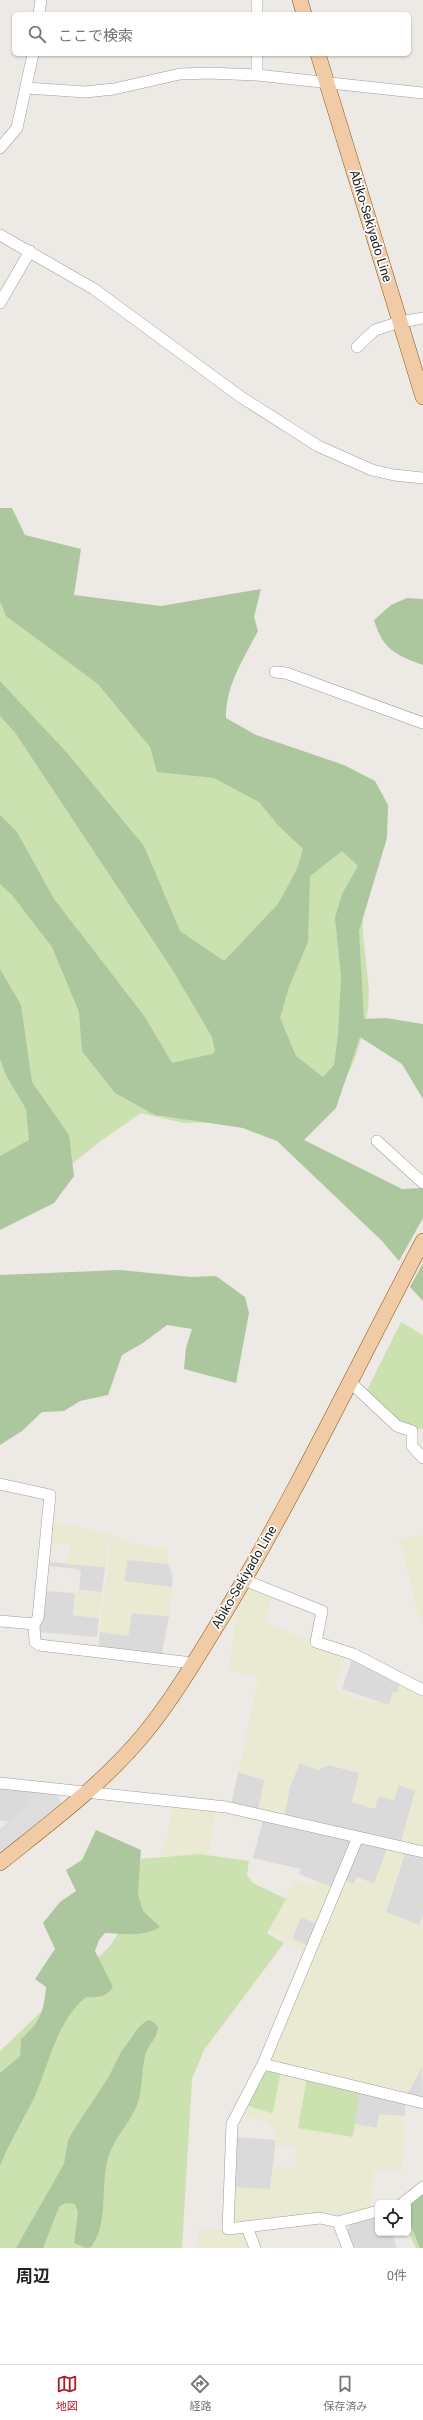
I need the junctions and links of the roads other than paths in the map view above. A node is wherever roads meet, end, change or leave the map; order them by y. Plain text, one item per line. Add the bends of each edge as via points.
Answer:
1 (41, 0) edge
2 (257, 0) edge
3 (300, 0) edge
4 (39, 12) edge
5 (257, 12) edge
6 (303, 12) edge
7 (33, 56) edge
8 (257, 56) edge
9 (319, 56) edge
10 (257, 75) junction
11 (328, 83) junction
12 (27, 88) junction
13 (423, 93) edge
14 (0, 148) edge
15 (0, 235) edge
16 (30, 251) junction
17 (0, 303) edge
18 (423, 318) edge
19 (400, 322) junction
20 (357, 347) dead end
21 (423, 398) edge
22 (423, 478) edge
23 (275, 672) dead end
24 (423, 723) edge
25 (377, 1141) dead end
26 (423, 1184) edge
27 (423, 1241) edge
28 (350, 1382) junction
29 (423, 1458) edge
30 (0, 1484) edge
31 (244, 1580) junction
32 (0, 1621) edge
33 (34, 1624) junction
34 (193, 1665) junction
35 (423, 1690) edge
36 (0, 1783) edge
37 (88, 1792) junction
38 (358, 1837) junction
39 (423, 1852) edge
40 (0, 1863) edge
41 (263, 2064) junction
42 (423, 2103) edge
43 (423, 2187) edge
44 (407, 2200) edge
45 (375, 2212) edge
46 (338, 2222) junction
47 (247, 2227) junction
48 (255, 2248) edge
49 (348, 2248) edge

1 - 4 street
2 - 5 street
3 - 6 main road
7 - 12 street
8 - 10 street
9 - 11 main road, Abiko-Sekiyado Line
10 - 11 street
10 - 12 street via 180,74 114,89 84,92
11 - 13 street
11 - 19 main road, Abiko-Sekiyado Line
12 - 14 street via 17,128
15 - 16 street
16 - 17 street
16 - 22 street via 94,289 241,397 318,446 372,470
18 - 19 street
19 - 20 street via 375,330
19 - 21 main road, Abiko-Sekiyado Line
23 - 24 street via 286,673
25 - 26 street
27 - 28 main road, Abiko-Sekiyado Line
28 - 29 street via 397,1426 412,1431 412,1446
28 - 31 main road, Abiko-Sekiyado Line
30 - 33 street via 50,1495 38,1618
31 - 34 main road, Abiko-Sekiyado Line
31 - 35 street via 322,1611 316,1642 353,1654
32 - 33 street
33 - 34 street via 35,1642 39,1645
34 - 37 main road, Abiko-Sekiyado Line via 145,1733
36 - 37 street
37 - 38 street via 226,1808
37 - 40 main road, Abiko-Sekiyado Line
38 - 39 street
38 - 41 street
41 - 42 street
41 - 47 street via 232,2124 228,2229
43 - 44 street
45 - 46 street
46 - 47 street via 320,2218
46 - 49 street
47 - 48 street

